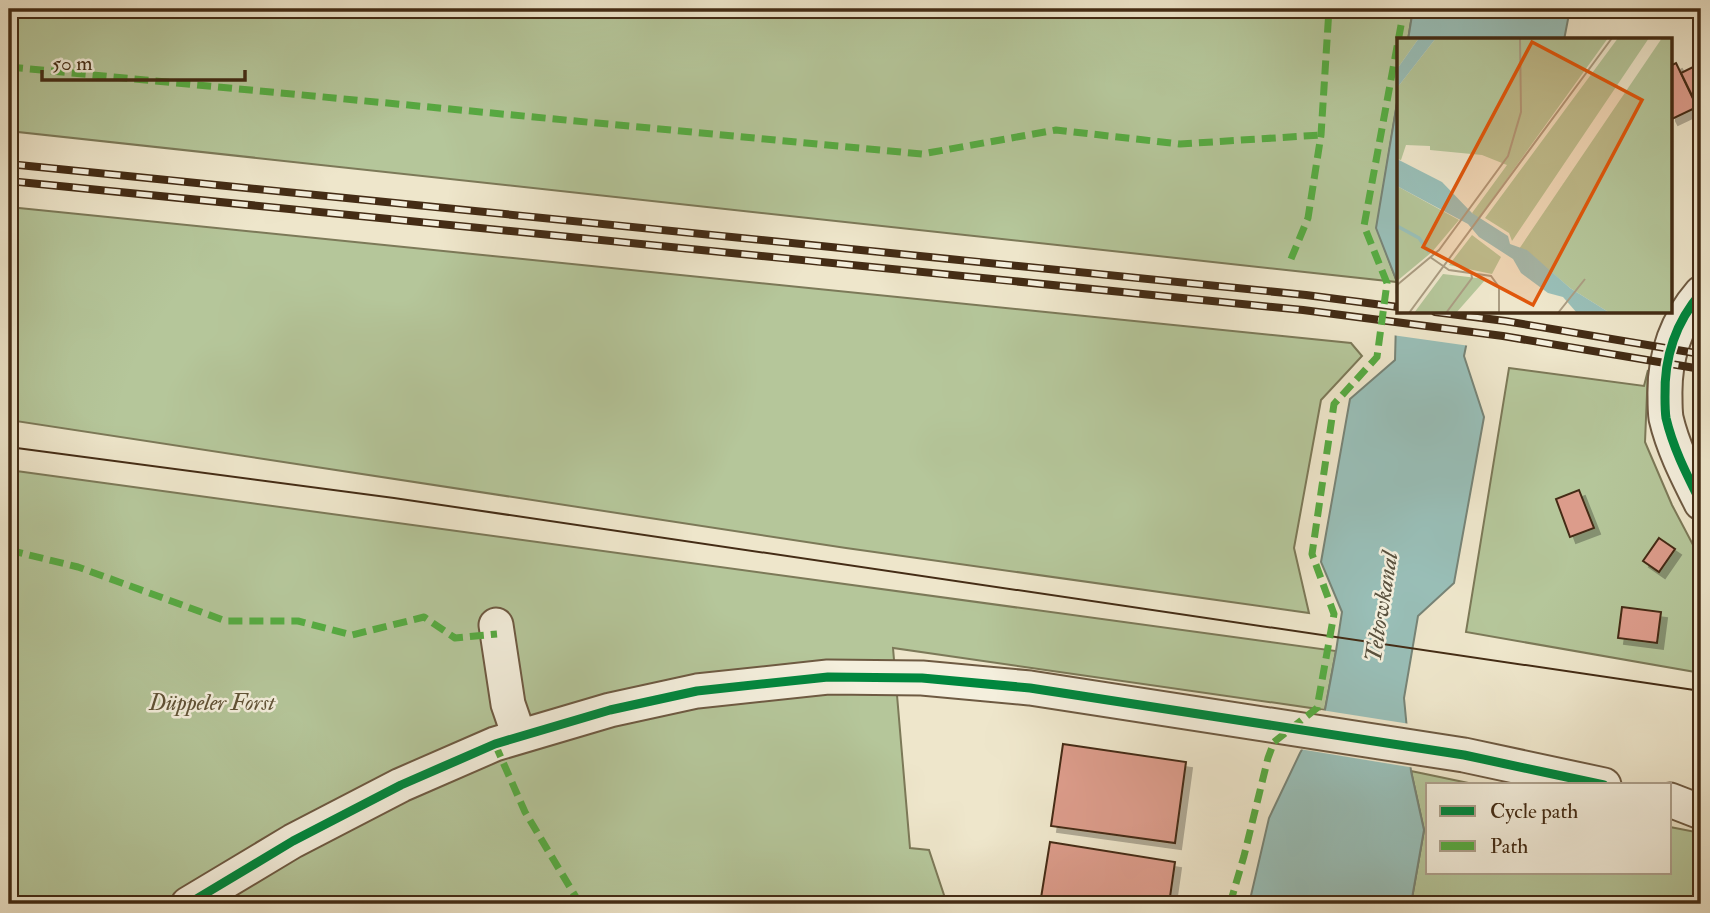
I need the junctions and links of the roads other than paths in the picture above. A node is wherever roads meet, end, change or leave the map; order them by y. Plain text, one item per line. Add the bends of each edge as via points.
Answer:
1 (1701, 293) edge
2 (1701, 503) edge
3 (496, 625) dead end
4 (519, 736) junction
5 (1595, 783) edge
6 (1672, 801) edge
7 (1701, 812) edge
8 (188, 904) edge

1 - 2 street via 1676,331 1665,373 1665,416
3 - 4 street via 508,704
4 - 5 street via 697,691 828,677 922,678 1030,688 1236,719 1464,755
4 - 8 street via 401,785 293,841
6 - 7 street

